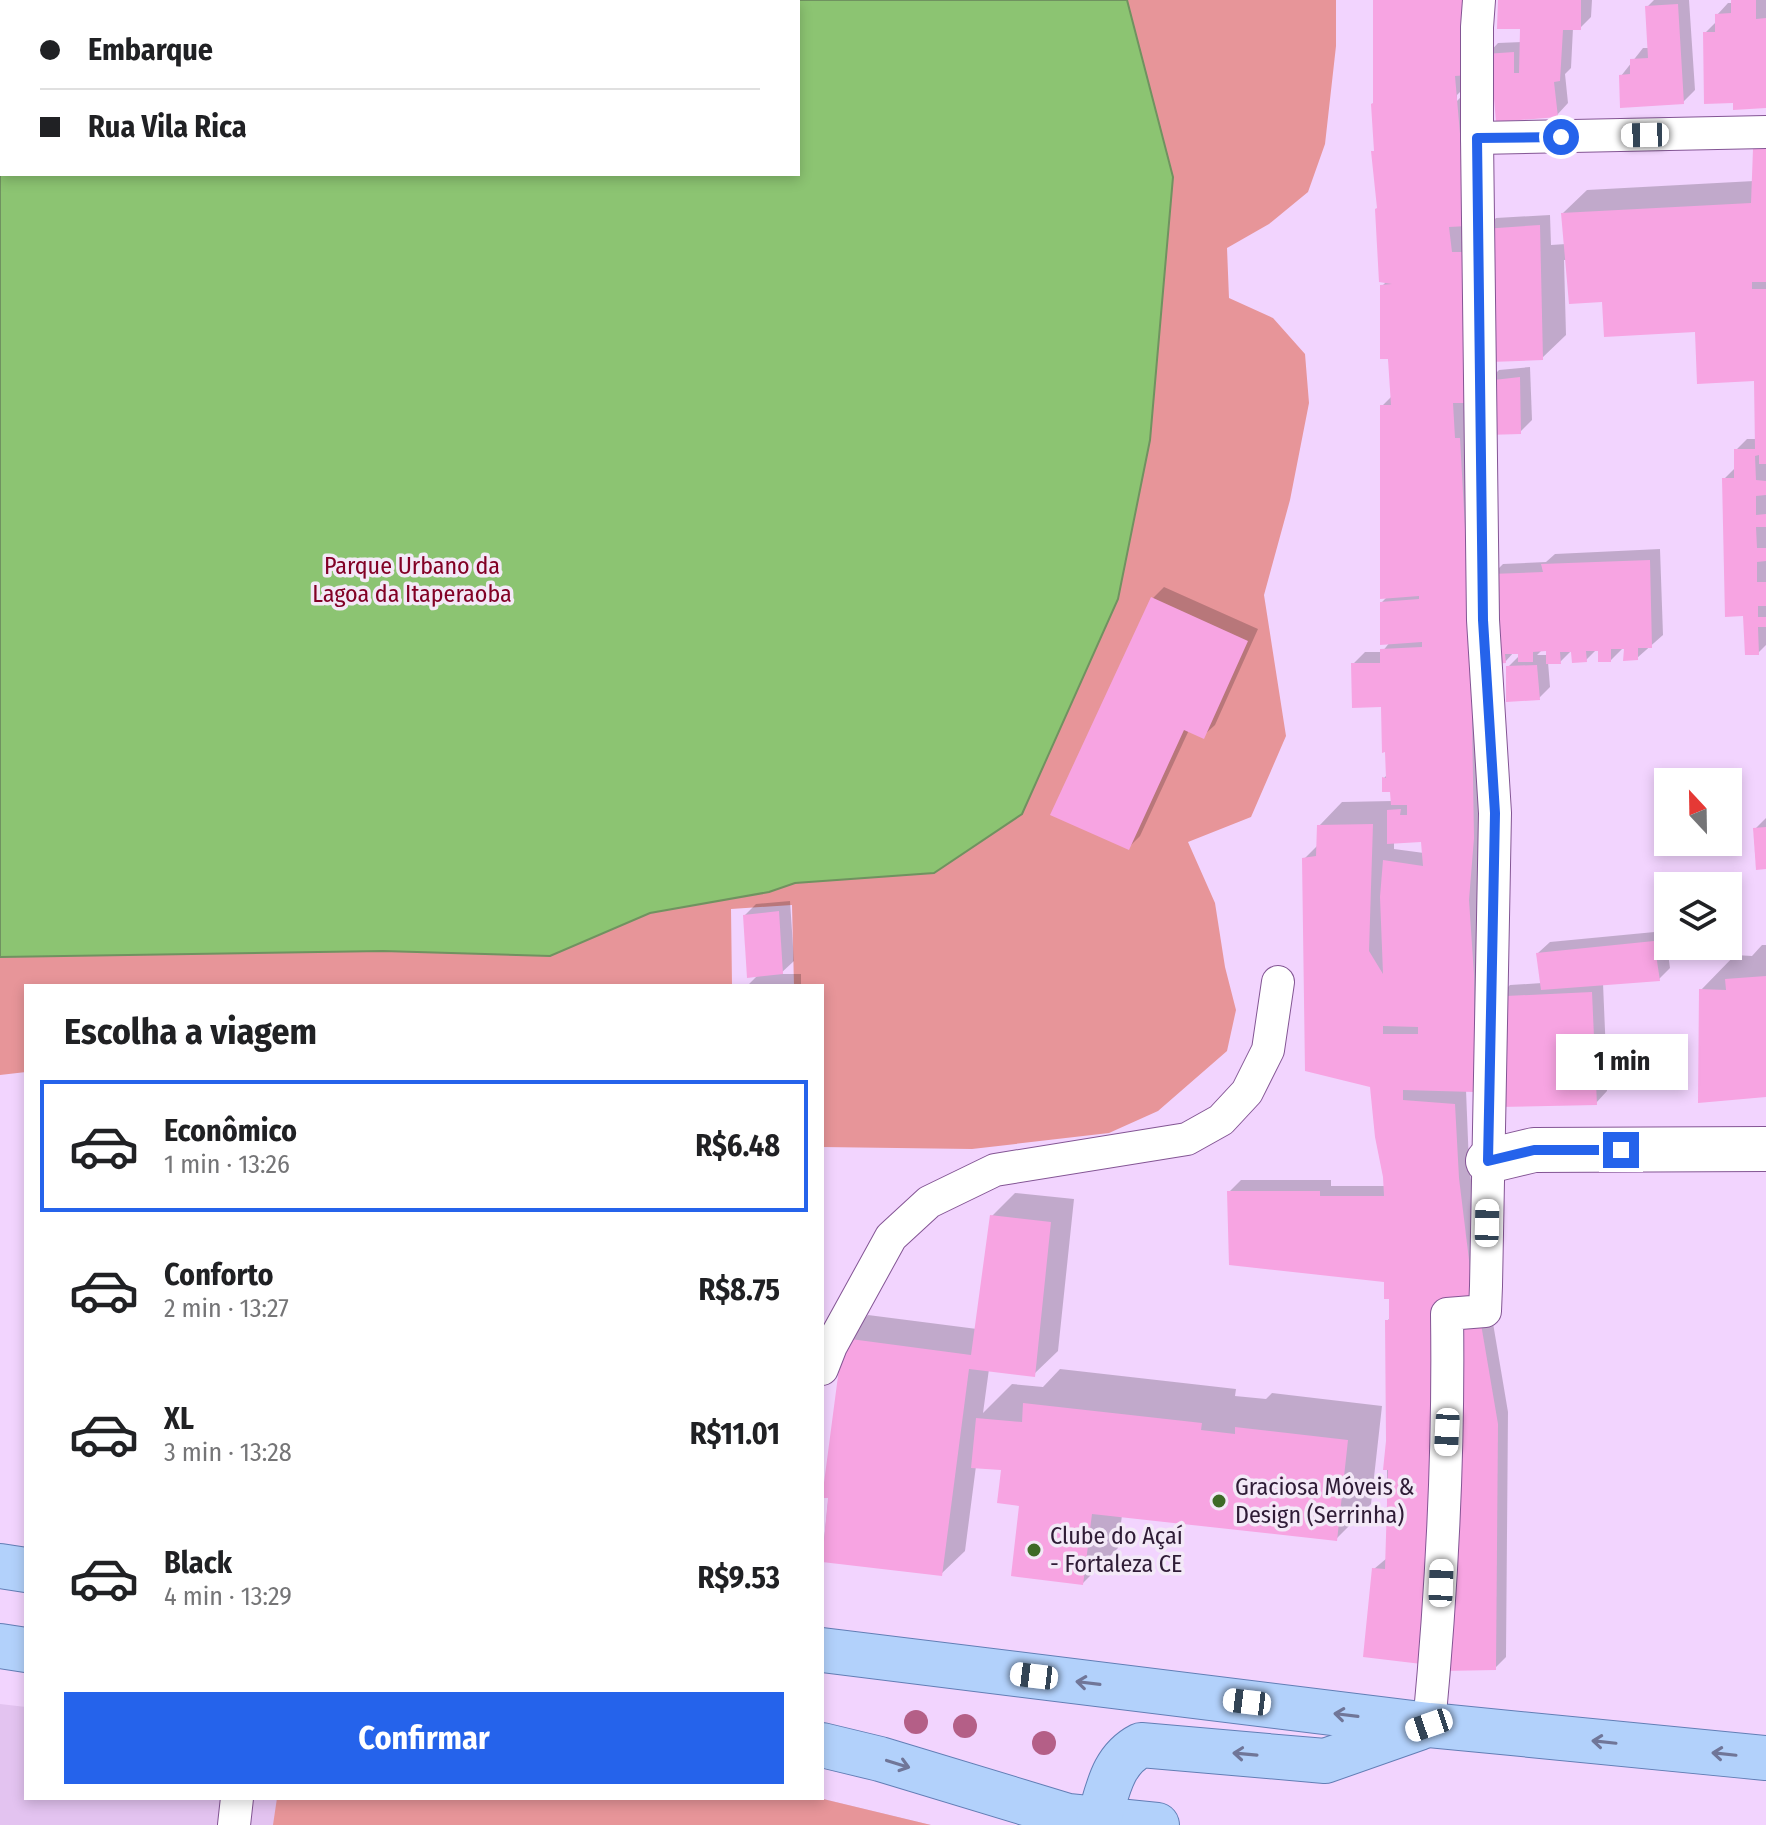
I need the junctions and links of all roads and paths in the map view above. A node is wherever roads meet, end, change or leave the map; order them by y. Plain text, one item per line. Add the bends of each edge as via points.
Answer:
1 (1479, 0) edge
2 (1766, 132) edge
3 (1477, 138) junction
4 (1278, 982) dead end
5 (1766, 1149) edge
6 (1488, 1161) junction
7 (824, 1365) edge
8 (0, 1566) edge
9 (24, 1570) edge
10 (0, 1646) edge
11 (24, 1650) edge
12 (824, 1650) edge
13 (1429, 1725) junction
14 (824, 1745) edge
15 (1766, 1758) edge
16 (237, 1800) edge
17 (1101, 1822) edge
18 (234, 1825) edge
19 (1157, 1825) edge

1 - 3 lane
2 - 3 lane
3 - 6 lane via 1483,620 1495,813
4 - 7 lane via 1268,1050 1247,1092 1221,1120 1187,1139 995,1170 929,1202 891,1237
5 - 6 street via 1534,1150
6 - 13 lane via 1485,1311 1447,1314 1440,1607
8 - 9 main road
10 - 11 main road
13 -> 12 main road
15 -> 13 main road
13 -> 17 main road via 1325,1761 1141,1745 1126,1753 1113,1772
14 -> 17 main road
16 - 18 lane
17 - 19 main road

